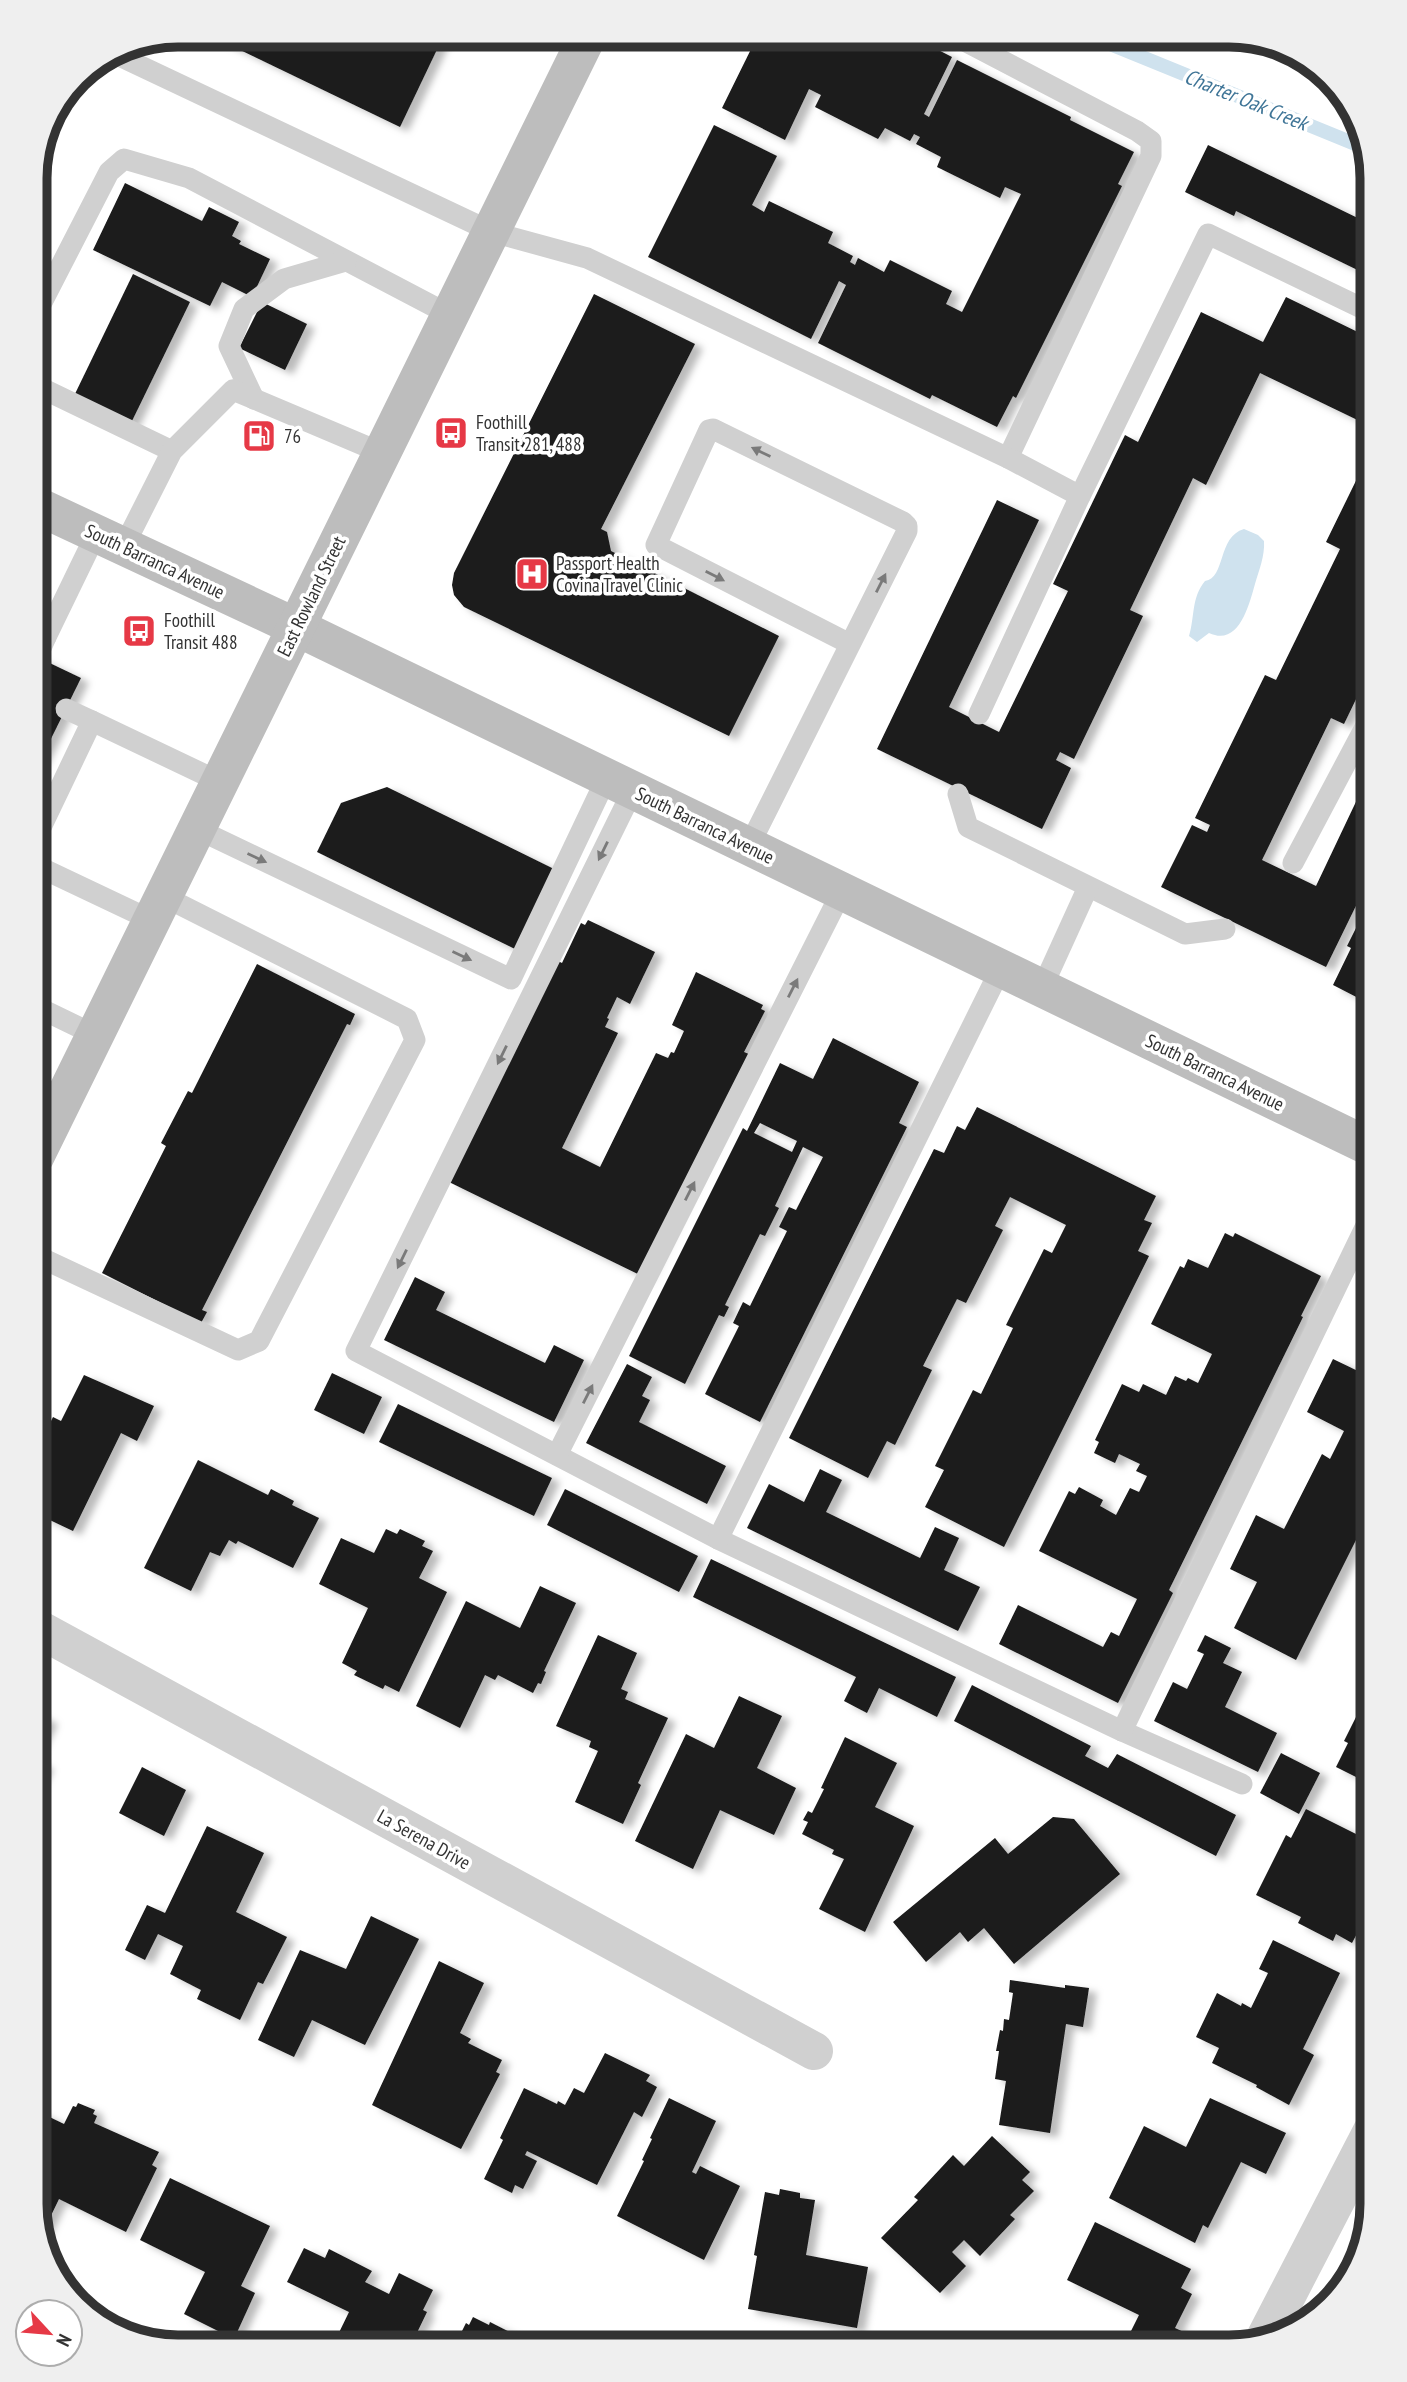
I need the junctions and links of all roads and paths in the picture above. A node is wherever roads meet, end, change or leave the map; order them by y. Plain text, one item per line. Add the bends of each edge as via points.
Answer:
1 (582, 48) edge
2 (978, 48) edge
3 (125, 59) edge
4 (492, 232) junction
5 (346, 261) junction
6 (48, 291) edge
7 (1360, 307) edge
8 (450, 315) junction
9 (48, 391) edge
10 (254, 399) junction
11 (172, 451) junction
12 (382, 453) junction
13 (1008, 458) junction
14 (1080, 496) junction
15 (48, 511) edge
16 (110, 540) junction
17 (296, 627) junction
18 (48, 629) edge
19 (850, 644) junction
20 (66, 709) dead end
21 (979, 714) dead end
22 (93, 721) junction
23 (1360, 737) edge
24 (218, 781) junction
25 (620, 783) junction
26 (958, 794) dead end
27 (48, 814) edge
28 (195, 828) junction
29 (748, 846) junction
30 (1293, 863) dead end
31 (48, 869) edge
32 (1088, 887) junction
33 (842, 891) junction
34 (157, 908) junction
35 (1225, 929) dead end
36 (1001, 968) junction
37 (1042, 988) junction
38 (48, 1012) edge
39 (95, 1035) junction
40 (48, 1132) edge
41 (1360, 1135) edge
42 (1360, 1238) edge
43 (47, 1261) edge
44 (557, 1455) junction
45 (719, 1539) junction
46 (47, 1634) edge
47 (1122, 1731) junction
48 (1242, 1784) dead end
49 (814, 2051) dead end
50 (1360, 2154) edge
51 (1271, 2328) edge

1 - 4 main road, East Rowland Street
2 - 13 lane via 1151,141 1151,156
3 - 4 lane
4 - 8 main road, East Rowland Street
4 - 13 lane via 587,258
5 - 6 lane via 189,178 124,159 109,172
5 - 8 lane
5 - 10 lane via 284,279 244,309 229,346
7 - 14 lane via 1208,234
8 - 12 main road, East Rowland Street
9 - 11 lane
10 - 11 lane via 233,390
10 - 12 lane
11 - 16 lane
12 - 17 main road, East Rowland Street
13 - 14 lane
14 - 21 lane
15 - 16 main road, South Barranca Avenue
16 - 17 main road, South Barranca Avenue
16 - 18 lane
17 - 24 main road, East Rowland Street
17 - 25 main road, South Barranca Avenue
19 -> 19 lane via 907,526 709,430 656,545
19 - 29 lane
20 - 22 lane
22 - 24 lane
22 - 27 lane
23 - 30 lane
24 - 28 main road, East Rowland Street
28 -> 25 lane via 511,979
25 - 29 main road, South Barranca Avenue
25 -> 44 lane via 356,1351
26 - 32 lane via 968,827
28 - 34 main road, East Rowland Street
29 - 33 main road, South Barranca Avenue
31 - 34 lane
32 - 35 lane via 1185,934
32 - 37 lane
33 - 36 main road, South Barranca Avenue
44 -> 33 lane
34 - 39 main road, East Rowland Street
34 - 43 lane via 407,1019 415,1040 259,1341 238,1350
36 - 37 main road, South Barranca Avenue
36 - 45 lane
37 - 41 main road, South Barranca Avenue
38 - 39 lane
39 - 40 main road, East Rowland Street
42 - 47 lane
44 - 45 lane
45 - 47 lane
46 - 49 street, La Serena Drive
47 - 48 lane
50 - 51 street

